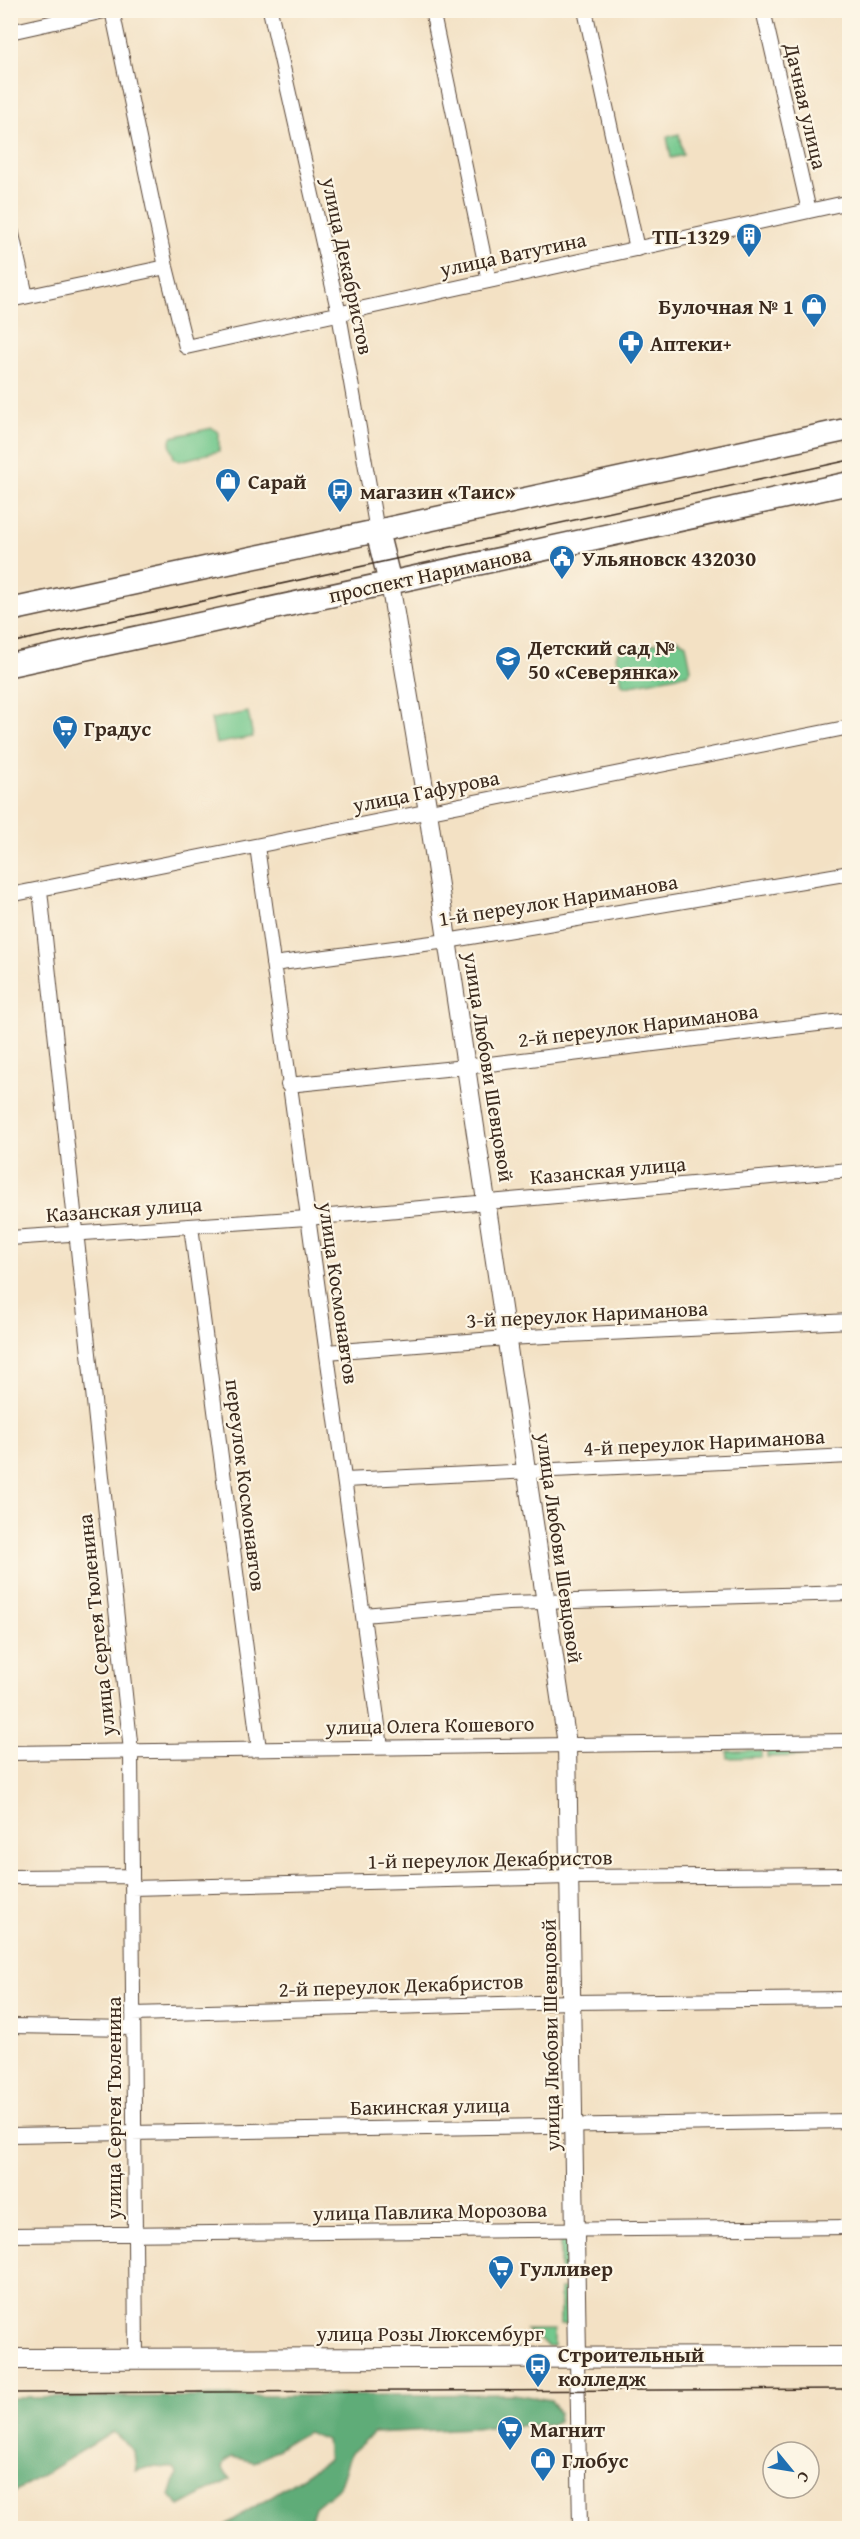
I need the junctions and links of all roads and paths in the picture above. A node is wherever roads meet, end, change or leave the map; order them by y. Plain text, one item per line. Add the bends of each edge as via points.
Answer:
1 (111, 10) edge
2 (270, 10) edge
3 (432, 10) edge
4 (585, 10) edge
5 (763, 10) edge
6 (10, 32) edge
7 (849, 202) edge
8 (808, 211) junction
9 (10, 225) edge
10 (637, 249) junction
11 (166, 267) junction
12 (489, 281) junction
13 (26, 296) junction
14 (10, 300) edge
15 (339, 314) junction
16 (849, 429) edge
17 (849, 483) edge
18 (377, 531) junction
19 (390, 583) junction
20 (10, 610) edge
21 (10, 665) edge
22 (849, 727) edge
23 (428, 812) junction
24 (257, 846) junction
25 (849, 873) edge
26 (40, 890) junction
27 (10, 895) edge
28 (447, 941) junction
29 (273, 964) junction
30 (849, 1020) edge
31 (465, 1067) junction
32 (288, 1085) junction
33 (849, 1170) edge
34 (486, 1201) junction
35 (307, 1218) junction
36 (191, 1226) junction
37 (75, 1233) junction
38 (10, 1238) edge
39 (849, 1321) edge
40 (507, 1338) junction
41 (327, 1352) junction
42 (849, 1456) edge
43 (526, 1471) junction
44 (345, 1480) junction
45 (849, 1593) edge
46 (546, 1602) junction
47 (363, 1615) junction
48 (849, 1741) edge
49 (567, 1744) junction
50 (381, 1747) junction
51 (259, 1749) junction
52 (131, 1751) junction
53 (10, 1753) edge
54 (849, 1875) edge
55 (10, 1877) edge
56 (570, 1877) junction
57 (132, 1882) junction
58 (849, 1999) edge
59 (572, 2002) junction
60 (133, 2021) junction
61 (10, 2026) edge
62 (849, 2121) edge
63 (574, 2124) junction
64 (134, 2133) junction
65 (10, 2135) edge
66 (849, 2227) edge
67 (575, 2230) junction
68 (10, 2235) edge
69 (135, 2236) junction
70 (577, 2357) junction
71 (849, 2357) edge
72 (10, 2359) edge
73 (136, 2359) junction
74 (580, 2529) edge

1 - 6 street
1 - 11 street
2 - 15 street, улица Декабристов
3 - 12 street
4 - 10 street
5 - 8 street, Дачная улица
7 - 8 street, улица Ватутина
8 - 10 street, улица Ватутина
9 - 13 street
10 - 12 street, улица Ватутина
11 - 13 street
11 - 15 street, улица Ватутина via 186,347
12 - 15 street, улица Ватутина
13 - 14 street
15 - 18 street, улица Декабристов
16 - 18 main road
17 - 19 main road, проспект Нариманова
18 - 19 main road
18 - 20 main road
19 - 21 main road, проспект Нариманова
19 - 23 street, улица Любови Шевцовой
22 - 23 street, улица Гафурова
23 - 24 street, улица Гафурова
23 - 28 street, улица Любови Шевцовой
24 - 26 street, улица Гафурова
24 - 29 street, улица Космонавтов
25 - 28 street, 1-й переулок Нариманова
26 - 27 street, улица Гафурова
26 - 37 street, улица Сергея Тюленина
28 - 29 street, 1-й переулок Нариманова
28 - 31 street, улица Любови Шевцовой
29 - 32 street, улица Космонавтов
30 - 31 street, 2-й переулок Нариманова
31 - 32 street, 2-й переулок Нариманова
31 - 34 street, улица Любови Шевцовой
32 - 35 street, улица Космонавтов
33 - 34 street, Казанская улица
34 - 35 street, Казанская улица
34 - 40 street, улица Любови Шевцовой
35 - 36 street, Казанская улица
35 - 41 street, улица Космонавтов
36 - 37 street, Казанская улица
36 - 51 street, переулок Космонавтов
37 - 38 street, Казанская улица
37 - 52 street, улица Сергея Тюленина
39 - 40 street, 3-й переулок Нариманова
40 - 41 street, 3-й переулок Нариманова
40 - 43 street, улица Любови Шевцовой
41 - 44 street, улица Космонавтов
42 - 43 street, 4-й переулок Нариманова
43 - 44 street, 4-й переулок Нариманова
43 - 46 street, улица Любови Шевцовой
44 - 47 street, улица Космонавтов
45 - 46 street
46 - 47 street
46 - 49 street, улица Любови Шевцовой
47 - 50 street, улица Космонавтов
48 - 49 street, улица Олега Кошевого
49 - 50 street, улица Олега Кошевого
49 - 56 street, улица Любови Шевцовой
50 - 51 street, улица Олега Кошевого
51 - 52 street, улица Олега Кошевого
52 - 53 street, улица Олега Кошевого
52 - 57 street, улица Сергея Тюленина
54 - 56 street, 1-й переулок Декабристов
55 - 57 street, 1-й переулок Декабристов
56 - 57 street, 1-й переулок Декабристов
56 - 59 street, улица Любови Шевцовой
57 - 60 street, улица Сергея Тюленина
58 - 59 street, 2-й переулок Декабристов
59 - 60 street, 2-й переулок Декабристов
59 - 63 street, улица Любови Шевцовой
60 - 61 street, 2-й переулок Декабристов
60 - 64 street, улица Сергея Тюленина
62 - 63 street, Бакинская улица
63 - 64 street, Бакинская улица
63 - 67 street, улица Любови Шевцовой
64 - 65 street, Бакинская улица
64 - 69 street, улица Сергея Тюленина
66 - 67 street, улица Павлика Морозова
67 - 69 street, улица Павлика Морозова
67 - 70 street, улица Любови Шевцовой
68 - 69 street, улица Павлика Морозова
69 - 73 street, улица Сергея Тюленина
70 - 71 main road, улица Розы Люксембург
70 - 73 main road, улица Розы Люксембург
70 - 74 street, улица Любови Шевцовой
72 - 73 main road, улица Розы Люксембург

